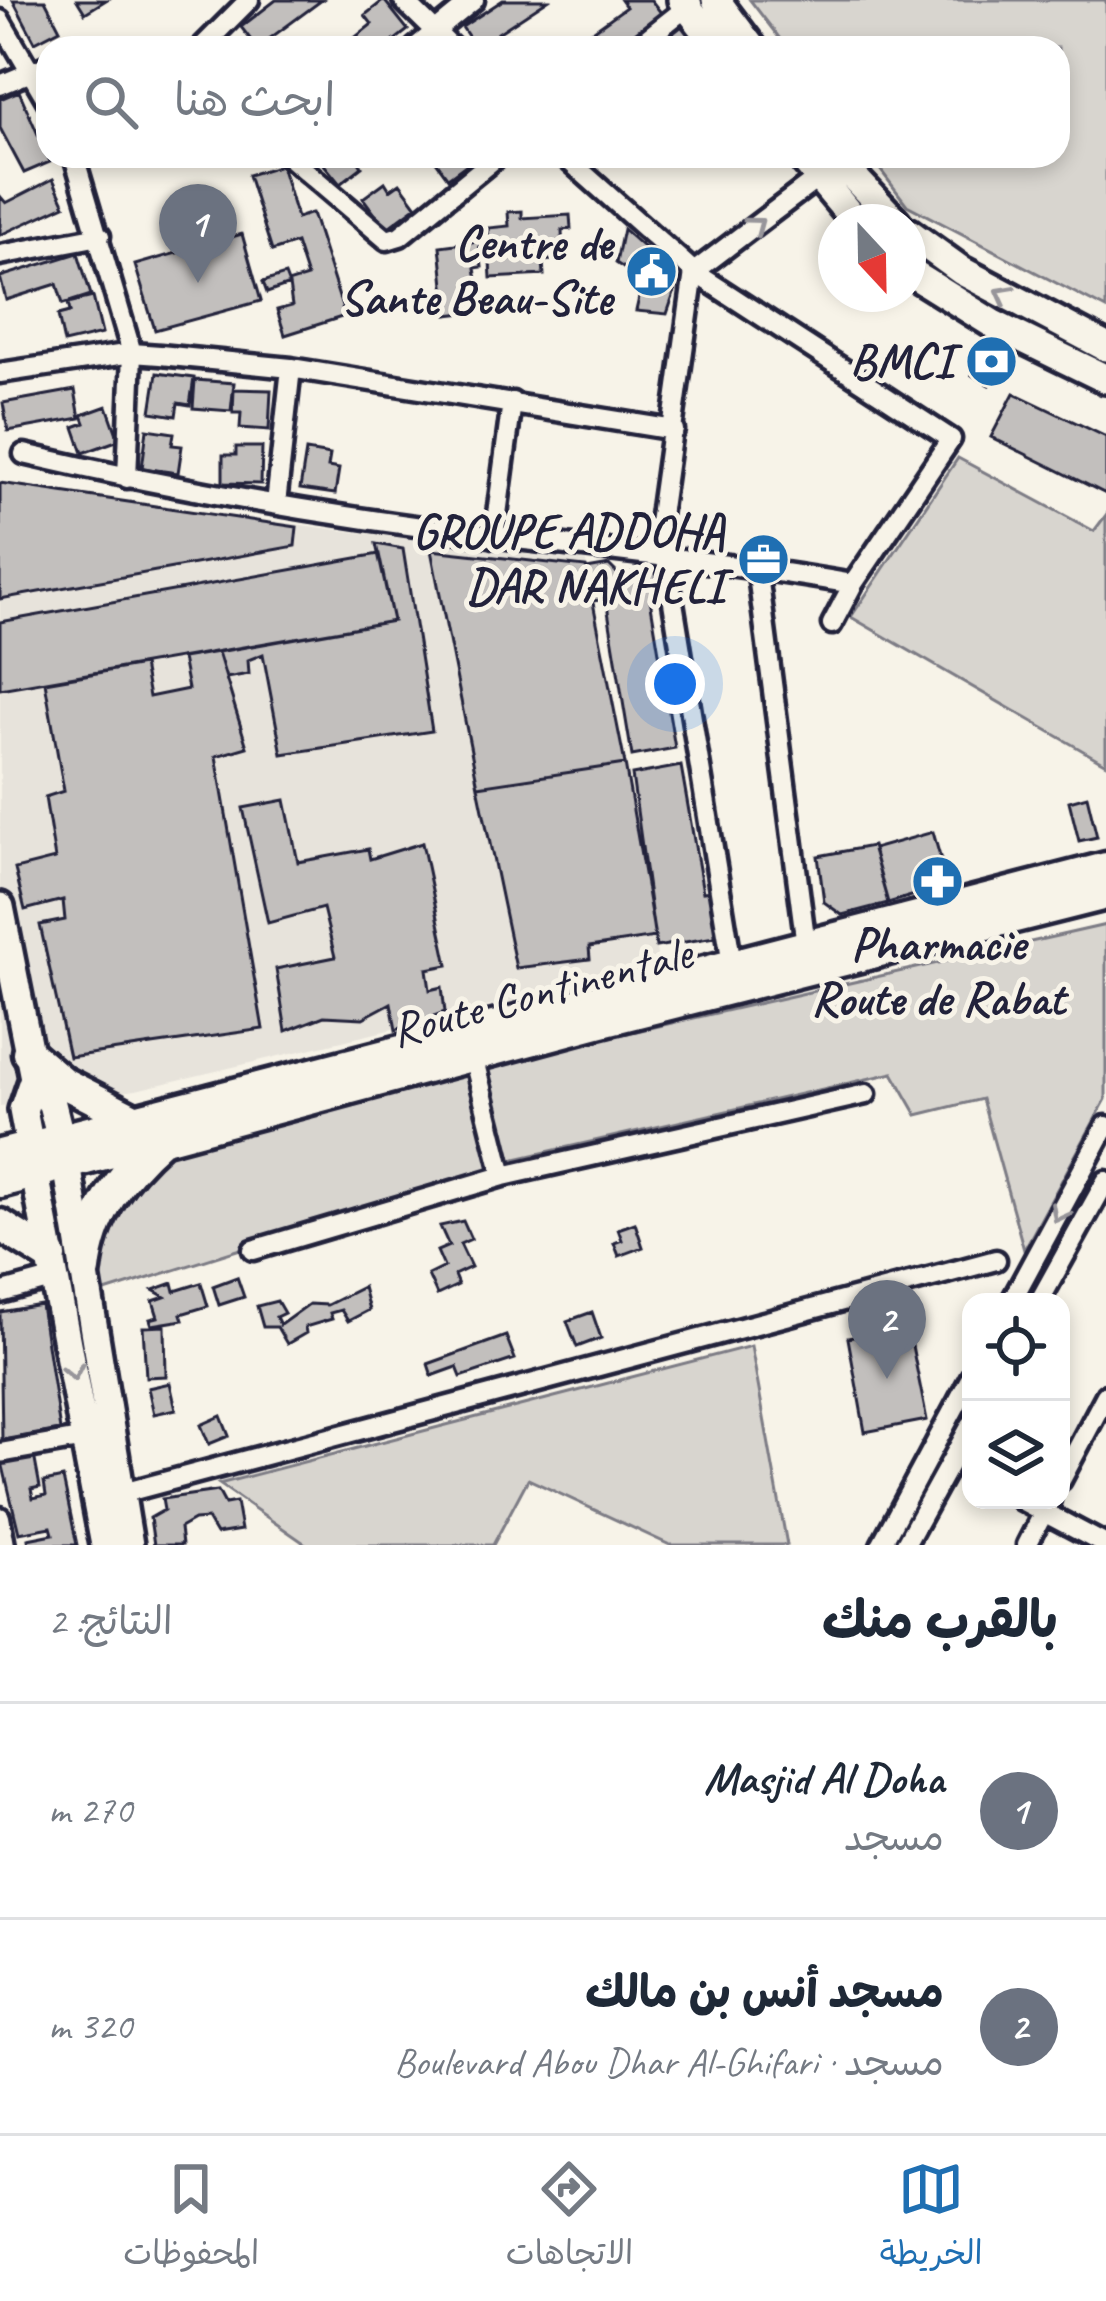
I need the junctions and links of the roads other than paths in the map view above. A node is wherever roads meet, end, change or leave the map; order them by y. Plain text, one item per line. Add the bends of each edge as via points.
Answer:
1 (250, 0) edge
2 (403, 0) edge
3 (474, 0) edge
4 (716, 0) edge
5 (689, 2) edge
6 (0, 20) edge
7 (435, 32) junction
8 (213, 36) edge
9 (430, 36) edge
10 (439, 36) edge
11 (649, 36) edge
12 (711, 36) edge
13 (743, 36) edge
14 (36, 65) edge
15 (36, 69) edge
16 (0, 85) edge
17 (78, 168) edge
18 (302, 168) edge
19 (483, 168) edge
20 (578, 168) edge
21 (812, 168) edge
22 (821, 168) edge
23 (825, 168) edge
24 (844, 204) edge
25 (872, 204) edge
26 (100, 236) junction
27 (926, 245) edge
28 (0, 255) edge
29 (694, 272) junction
30 (926, 282) edge
31 (1106, 347) edge
32 (132, 352) junction
33 (291, 368) junction
34 (0, 373) edge
35 (1106, 379) edge
36 (512, 402) junction
37 (674, 430) junction
38 (24, 454) dead end
39 (128, 478) junction
40 (276, 504) junction
41 (494, 537) junction
42 (660, 552) junction
43 (757, 567) junction
44 (853, 584) junction
45 (832, 624) dead end
46 (1106, 868) edge
47 (1106, 894) edge
48 (0, 907) edge
49 (806, 945) junction
50 (732, 964) junction
51 (473, 1056) junction
52 (31, 1066) junction
53 (866, 1094) dead end
54 (1106, 1126) edge
55 (150, 1128) junction
56 (65, 1151) junction
57 (22, 1158) edge
58 (503, 1176) junction
59 (1106, 1180) edge
60 (0, 1182) edge
61 (0, 1225) edge
62 (254, 1250) dead end
63 (996, 1260) dead end
64 (64, 1268) junction
65 (0, 1293) edge
66 (1016, 1293) edge
67 (1044, 1293) edge
68 (962, 1394) edge
69 (1106, 1395) edge
70 (86, 1438) junction
71 (962, 1441) edge
72 (0, 1453) edge
73 (930, 1453) junction
74 (950, 1463) junction
75 (1070, 1463) edge
76 (962, 1469) edge
77 (119, 1494) junction
78 (1045, 1509) edge
79 (1052, 1509) edge
80 (0, 1517) edge
81 (5, 1545) edge
82 (105, 1545) edge
83 (129, 1545) edge
84 (880, 1545) edge
85 (905, 1545) edge
86 (1027, 1545) edge
87 (1106, 1545) edge

1 - 8 street
2 - 7 street
3 - 7 street
4 - 13 street
5 - 11 street
5 - 12 street
6 - 14 street
7 - 9 street
7 - 10 street
15 - 16 street
17 - 26 street
18 - 19 street via 387,240
20 - 29 street
29 -> 21 street
22 - 24 street
23 - 25 street
26 - 28 street
26 - 32 street
31 -> 27 street
29 - 37 street
29 - 44 street via 951,439
30 - 35 street
32 - 33 street
32 - 34 street
32 - 39 street
33 - 36 street
33 - 40 street
36 - 37 street
36 - 41 street
37 - 42 street
38 - 39 street
39 - 40 street
40 - 41 street
41 - 42 street
42 - 43 street
42 - 50 street
43 - 44 street
43 - 49 street
44 - 45 street
46 - 49 main road, Route Continentale
47 - 51 main road, Route Continentale
48 - 52 street
49 - 50 main road, Route Continentale
50 - 55 main road, Route Continentale
51 - 55 main road, Route Continentale
51 - 58 street
52 - 55 main road
52 - 56 street
52 - 57 street
53 - 58 street
54 -> 66 street
55 - 56 main road, Route Continentale
55 - 64 main road
56 - 57 main road, Route Continentale
56 - 64 street
57 - 60 main road, Route Continentale
57 - 64 street
58 - 62 street
59 - 67 street
61 - 64 main road
63 - 77 street
64 - 65 street
64 -> 70 street
64 - 77 street
68 - 73 street
69 - 75 street
70 - 72 street
70 - 82 street
71 - 74 street
73 - 74 street
73 - 84 street
74 - 76 street
74 - 85 street
77 - 83 street
78 - 86 street
79 - 87 street
80 - 81 street

